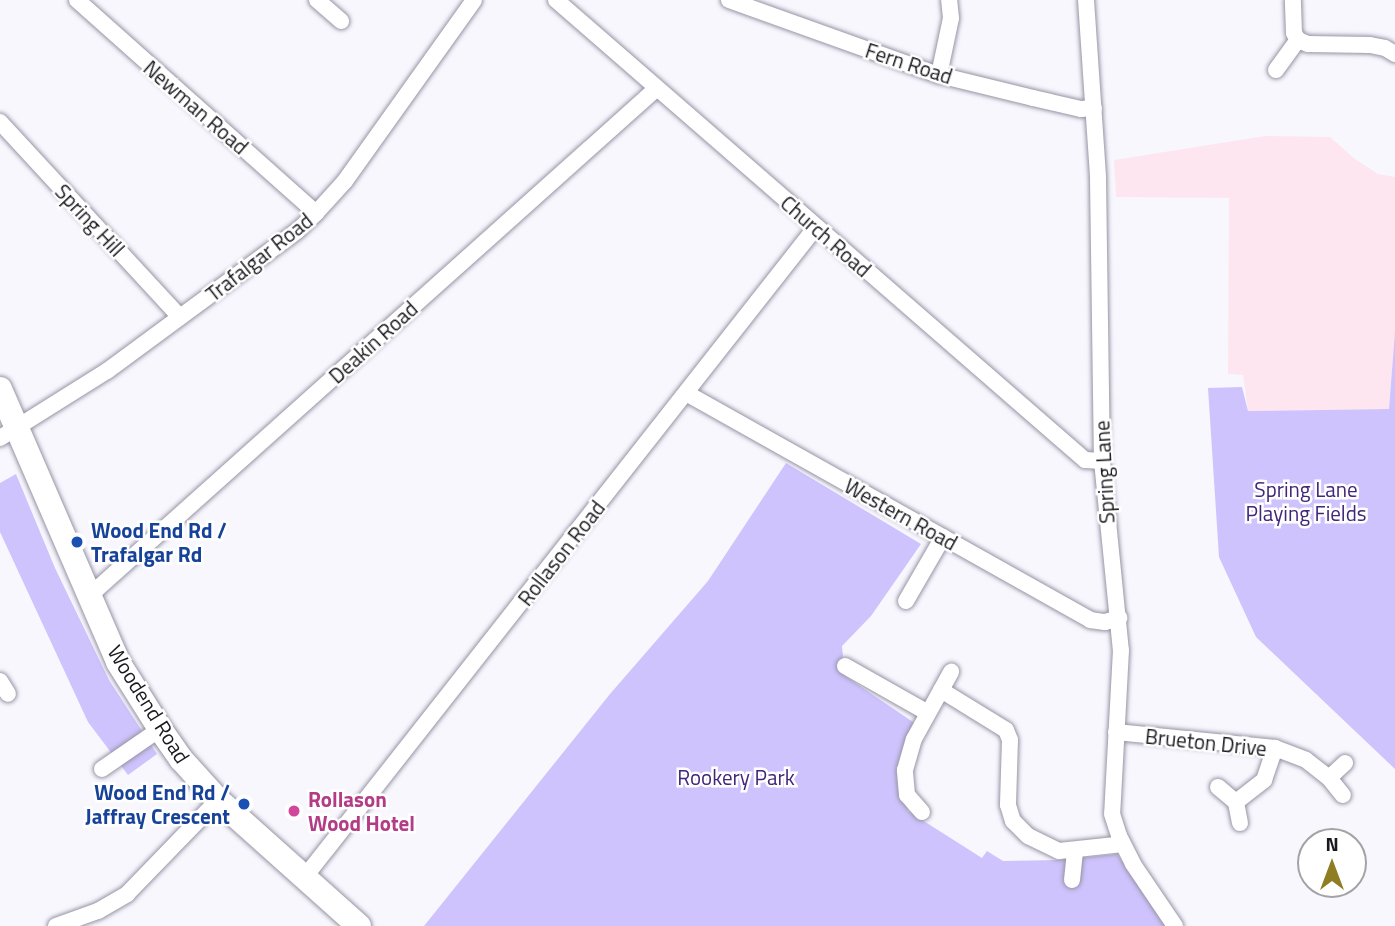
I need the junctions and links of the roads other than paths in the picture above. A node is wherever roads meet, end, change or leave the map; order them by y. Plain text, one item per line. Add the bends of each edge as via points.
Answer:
1 (77, 0) edge
2 (317, 0) edge
3 (474, 0) edge
4 (556, 0) edge
5 (729, 0) edge
6 (949, 0) edge
7 (1086, 0) edge
8 (1293, 0) edge
9 (341, 21) dead end
10 (1298, 40) junction
11 (1395, 54) edge
12 (1276, 70) dead end
13 (939, 75) junction
14 (657, 88) junction
15 (1094, 108) junction
16 (0, 122) edge
17 (316, 213) junction
18 (816, 227) junction
19 (180, 317) junction
20 (0, 389) edge
21 (687, 393) junction
22 (9, 432) edge
23 (1102, 461) junction
24 (943, 537) junction
25 (89, 597) junction
26 (906, 601) dead end
27 (1119, 618) junction
28 (845, 666) dead end
29 (951, 672) dead end
30 (941, 690) junction
31 (929, 713) junction
32 (160, 729) junction
33 (1116, 733) junction
34 (1275, 748) junction
35 (1345, 763) dead end
36 (102, 769) dead end
37 (1329, 778) junction
38 (1218, 787) dead end
39 (1343, 795) dead end
40 (218, 800) junction
41 (1236, 802) junction
42 (922, 812) dead end
43 (1240, 823) dead end
44 (1123, 844) junction
45 (1075, 851) junction
46 (304, 878) junction
47 (1072, 880) dead end
48 (56, 926) edge
49 (359, 926) edge
50 (1175, 926) edge

1 - 17 street, Newman Road
2 - 9 street
3 - 17 street, Trafalgar Road via 345,181
4 - 14 street, Church Road
5 - 13 street, Fern Road
6 - 13 street via 951,18
7 - 15 street, Spring Lane
8 - 10 street
10 - 11 street via 1370,45
10 - 12 street
13 - 15 street, Fern Road via 1057,104
14 - 18 street, Church Road
14 - 25 street, Deakin Road
15 - 23 street, Spring Lane
16 - 19 street, Spring Hill
17 - 19 street, Trafalgar Road
18 - 21 street, Rollason Road
18 - 23 street, Church Road via 1085,460
19 - 22 street, Trafalgar Road via 107,371
20 - 22 main road, Woodend Road
21 - 24 street, Western Road
21 - 46 street, Rollason Road
22 - 25 main road, Woodend Road
23 - 27 street, Spring Lane
24 - 26 street
24 - 27 street, Western Road via 1090,620
25 - 32 main road, Woodend Road via 118,662
27 - 33 street, Spring Lane
28 - 31 street
29 - 30 street
30 - 31 street
30 - 45 street via 1006,730 1010,740 1008,805 1018,828 1045,847
31 - 42 street via 914,739 905,770 907,795
32 - 36 street
32 - 40 main road, Woodend Road
33 - 34 street, Brueton Drive
33 - 44 street, Spring Lane via 1112,814
34 - 37 street, Brueton Drive via 1306,760
34 - 41 street via 1264,780
35 - 37 street
37 - 39 street, Brueton Drive
38 - 41 street
40 - 46 main road, Woodend Road
40 - 48 street via 127,894 98,911
41 - 43 street
44 - 45 street
44 - 50 street, Spring Lane
45 - 47 street
46 - 49 main road, Woodend Road

